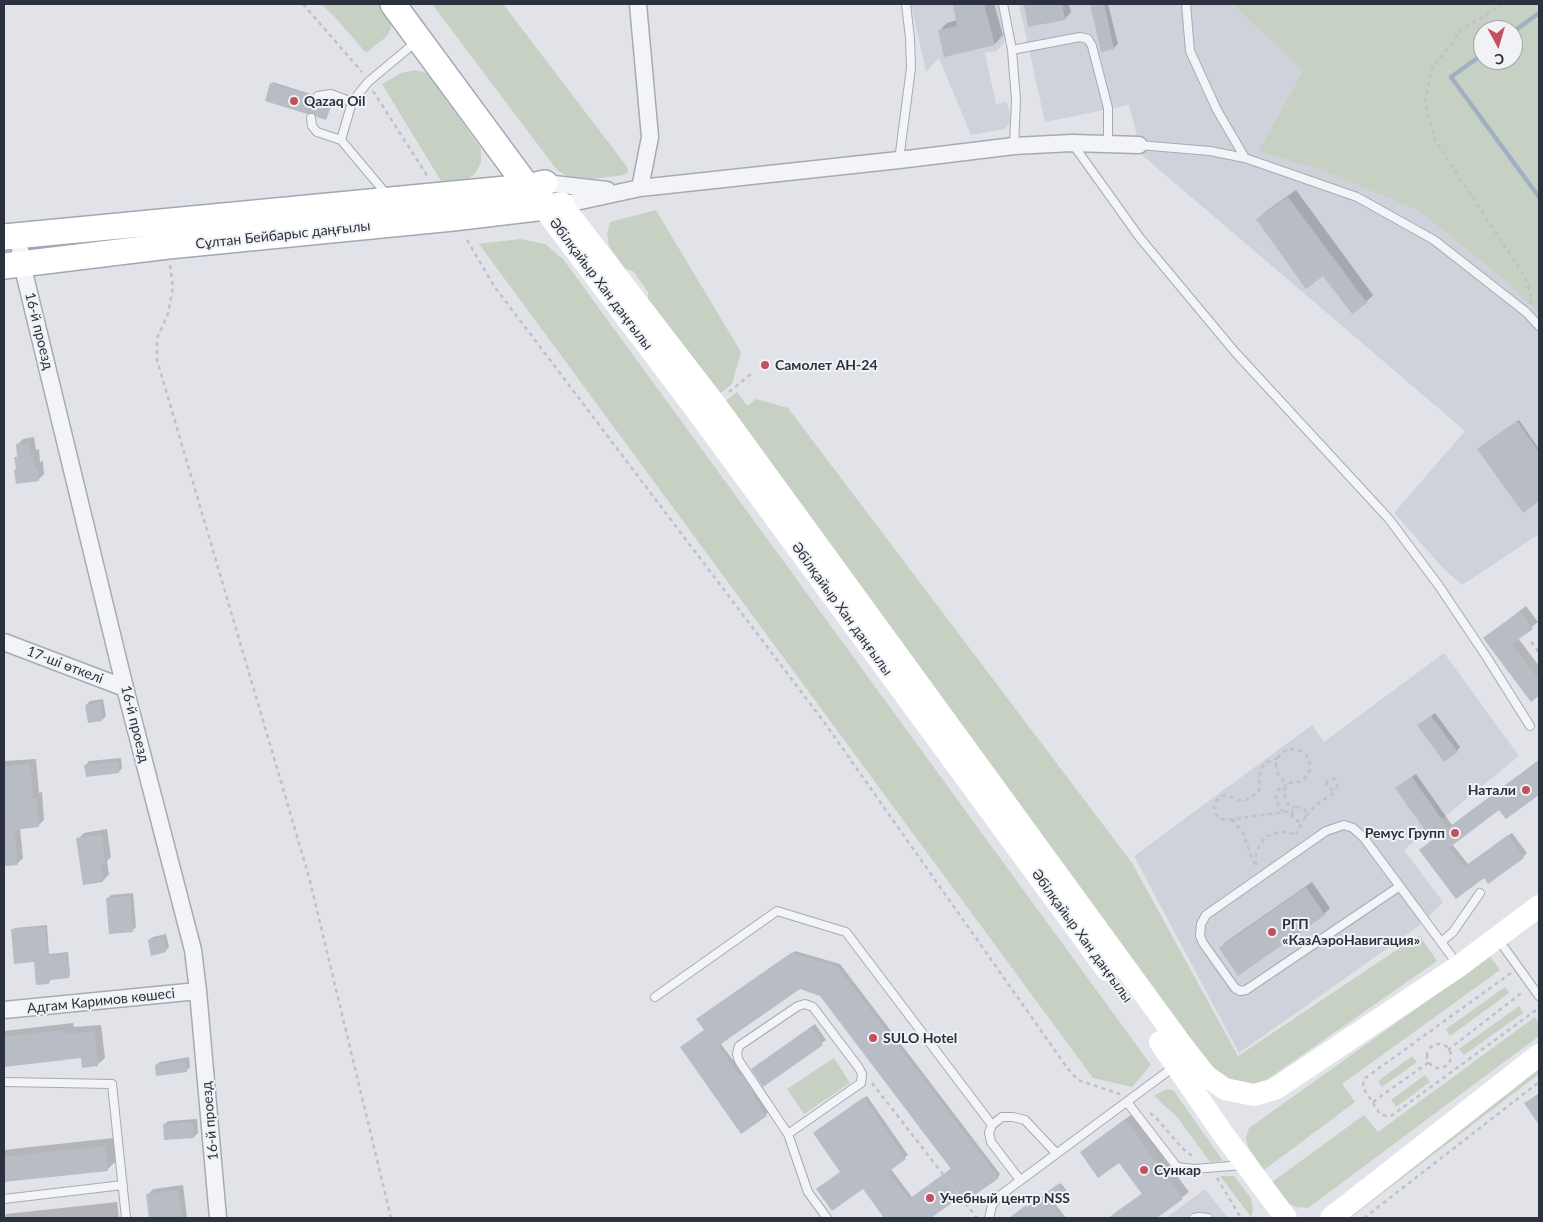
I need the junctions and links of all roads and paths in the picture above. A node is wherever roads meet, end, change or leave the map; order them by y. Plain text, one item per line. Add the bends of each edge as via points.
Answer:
1 (304, 4) edge
2 (393, 4) edge
3 (414, 4) edge
4 (638, 4) edge
5 (906, 4) edge
6 (1003, 4) edge
7 (1186, 4) edge
8 (1503, 4) edge
9 (419, 39) junction
10 (1012, 50) junction
11 (362, 72) dead end
12 (372, 90) dead end
13 (318, 96) dead end
14 (352, 102) junction
15 (311, 118) dead end
16 (341, 140) junction
17 (1072, 143) junction
18 (1108, 143) junction
19 (1139, 145) joint
20 (1014, 146) junction
21 (1245, 158) junction
22 (899, 160) junction
23 (640, 188) junction
24 (619, 192) junction
25 (439, 194) junction
26 (544, 196) junction
27 (392, 199) junction
28 (11, 236) edge
29 (466, 240) dead end
30 (168, 246) junction
31 (13, 265) edge
32 (1526, 312) junction
33 (1539, 326) edge
34 (752, 373) dead end
35 (715, 404) junction
36 (4, 642) edge
37 (1531, 642) dead end
38 (1539, 652) edge
39 (125, 688) junction
40 (1530, 726) dead end
41 (1278, 758) junction
42 (1287, 784) junction
43 (1336, 788) junction
44 (1294, 808) junction
45 (1292, 811) junction
46 (1284, 812) junction
47 (1304, 818) junction
48 (1232, 819) junction
49 (1296, 836) junction
50 (1300, 848) junction
51 (1256, 865) junction
52 (1262, 875) junction
53 (1400, 886) junction
54 (1480, 893) dead end
55 (1539, 906) edge
56 (1497, 938) junction
57 (1441, 942) junction
58 (1459, 966) junction
59 (1518, 968) junction
60 (1531, 986) junction
61 (198, 991) junction
62 (1539, 996) edge
63 (655, 997) dead end
64 (1539, 1008) edge
65 (4, 1010) edge
66 (1448, 1050) junction
67 (1539, 1055) edge
68 (1429, 1062) junction
69 (1177, 1064) junction
70 (862, 1074) junction
71 (4, 1082) edge
72 (1539, 1082) edge
73 (1130, 1100) junction
74 (1373, 1102) junction
75 (992, 1125) junction
76 (788, 1134) junction
77 (1056, 1153) junction
78 (1247, 1164) junction
79 (1210, 1168) junction
80 (1020, 1180) junction
81 (123, 1185) junction
82 (4, 1199) edge
83 (1281, 1216) edge
84 (126, 1218) edge
85 (218, 1218) edge
86 (391, 1218) edge
87 (827, 1218) edge
88 (976, 1218) edge
89 (989, 1218) edge
90 (1194, 1218) edge
91 (1208, 1218) edge
92 (1241, 1218) edge
93 (1331, 1218) edge
94 (1364, 1218) edge

1 - 11 path
2 - 9 main road, Әбілқайыр Хан даңғылы
3 - 26 main road, Әбілқайыр Хан даңғылы
4 - 23 street via 650,137
5 - 22 lane via 911,68
6 - 10 lane
7 - 21 lane via 1190,51 1217,110
8 - 32 path via 1462,29 1432,69 1425,103 1436,142 1525,277 1532,298
9 - 14 lane via 368,82
9 - 26 main road, Әбілқайыр Хан даңғылы
10 - 18 lane via 1080,37 1088,39 1108,108
10 - 20 lane via 1016,100
12 - 25 path
13 - 14 lane via 332,94
14 - 16 lane
15 - 16 lane via 317,132
16 - 27 lane
17 - 18 street
17 - 20 street
17 - 40 lane via 1140,238 1235,352 1389,519 1475,640
18 - 19 street
19 - 21 lane via 1210,151
20 - 22 street
21 - 32 lane via 1356,197 1434,240
22 - 23 street
23 - 24 street
24 - 26 street
24 - 26 street
25 - 26 main road, Сұлтан Бейбарыс даңғылы
25 - 27 main road, Сұлтан Бейбарыс даңғылы
26 - 30 main road, Сұлтан Бейбарыс даңғылы via 453,218
26 - 35 street, Әбілқайыр Хан даңғылы
26 - 69 street, Әбілқайыр Хан даңғылы via 697,411
27 - 28 main road, Сұлтан Бейбарыс даңғылы
28 - 31 street, 16-й проезд
29 - 73 path via 494,286 824,722 1068,1069 1078,1080
30 - 31 main road, Сұлтан Бейбарыс даңғылы
30 - 86 path via 173,287 168,314 158,338 157,360 309,877
31 - 39 street, 16-й проезд
32 - 33 lane
34 - 35 path
35 - 58 street, Әбілқайыр Хан даңғылы via 1206,1076 1224,1089 1254,1095 1275,1089
36 - 39 street, 17-ші өткелі
37 - 38 path
39 - 61 street, 16-й проезд via 193,950
41 - 42 path via 1278,774
41 - 42 path via 1286,750 1298,749 1310,762 1305,778
41 - 48 path via 1265,763 1260,770 1259,790 1254,795 1246,800 1223,796 1216,801 1216,814 1221,819
42 - 44 path via 1285,798
42 - 46 path via 1279,789 1276,796 1279,808
43 - 43 path via 1336,780 1328,779 1328,788
43 - 47 path
44 - 45 path
44 - 47 path via 1304,808
45 - 46 path
45 - 47 path via 1295,820
46 - 48 path
47 - 49 path
48 - 51 path via 1243,834
49 - 50 path
49 - 51 path via 1289,832 1265,837 1256,855
50 - 52 lane
50 - 53 lane via 1336,827 1353,828
51 - 52 path
52 - 53 lane via 1206,915 1201,924 1203,943 1240,991
53 - 57 lane
54 - 57 lane via 1453,932
55 - 56 street
56 - 58 street
56 - 59 lane
57 - 58 lane
59 - 60 lane
59 - 74 path via 1364,1080 1364,1090
60 - 62 lane
60 - 66 path
61 - 65 street, Адгам Каримов көшесі
61 - 85 street, 16-й проезд
63 - 75 lane via 777,911 846,932
64 - 74 path via 1391,1116 1380,1114
66 - 68 path via 1441,1045 1433,1046 1427,1055
66 - 68 path via 1450,1060 1446,1066 1434,1067
67 - 93 street
68 - 74 path
69 - 73 lane
69 - 78 street, Әбілқайыр Хан даңғылы
70 - 76 lane via 860,1083
70 - 76 lane via 813,1007 805,1004 739,1046 739,1061
70 - 88 path
71 - 81 lane via 112,1084
72 - 94 path
73 - 77 lane
73 - 79 path via 1156,1118 1183,1149
73 - 79 lane via 1177,1167
75 - 77 lane via 1002,1117 1025,1120
75 - 80 lane via 989,1133 991,1142
76 - 87 lane via 808,1192
77 - 80 lane
78 - 79 lane
78 - 83 street, Әбілқайыр Хан даңғылы
79 - 92 path
80 - 89 lane via 998,1197
81 - 82 lane
81 - 84 lane
90 - 91 lane

